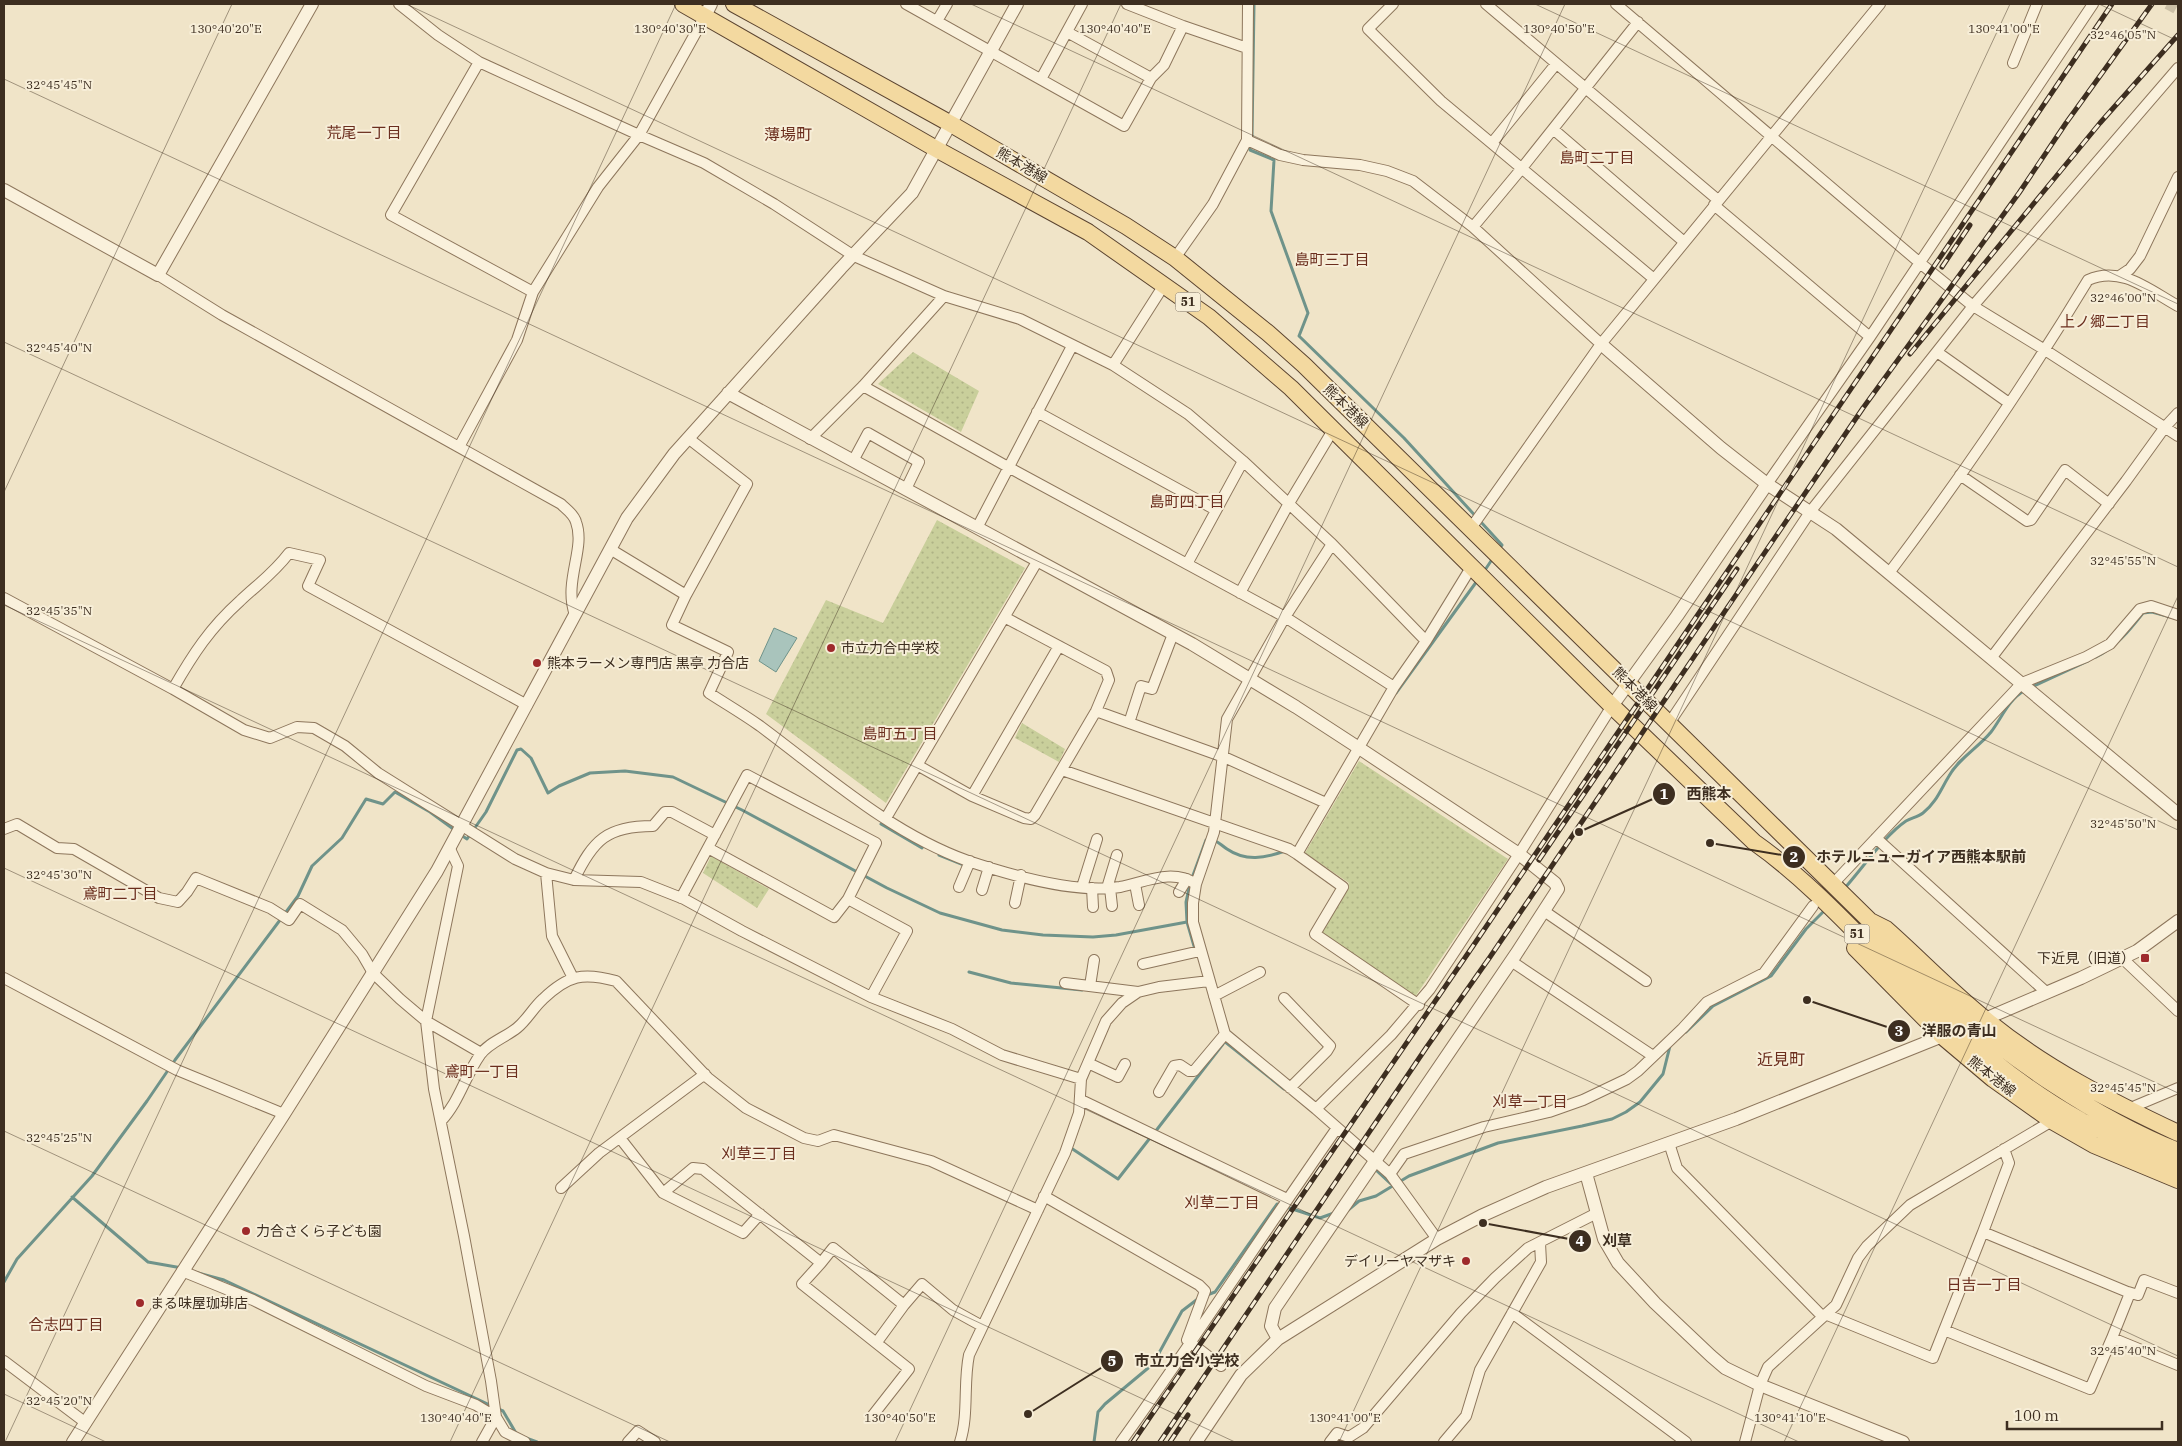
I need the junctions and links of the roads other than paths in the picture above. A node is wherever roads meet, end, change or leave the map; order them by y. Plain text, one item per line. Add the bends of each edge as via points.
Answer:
1 (312, 4) edge
2 (399, 4) edge
3 (683, 4) edge
4 (734, 4) edge
5 (906, 4) edge
6 (947, 4) edge
7 (1018, 4) edge
8 (1082, 4) edge
9 (1127, 4) edge
10 (1248, 4) edge
11 (1393, 4) edge
12 (1486, 4) edge
13 (1616, 4) edge
14 (1880, 4) edge
15 (2037, 4) edge
16 (2093, 4) edge
17 (708, 10) edge
18 (937, 21) junction
19 (1638, 22) junction
20 (1183, 26) junction
21 (1067, 32) junction
22 (1246, 48) junction
23 (992, 51) junction
24 (479, 62) junction
25 (2013, 63) dead end
26 (1556, 64) junction
27 (2178, 68) edge
28 (1151, 78) junction
29 (1041, 79) junction
30 (1586, 89) junction
31 (951, 124) junction
32 (1554, 129) junction
33 (639, 135) junction
34 (1772, 136) junction
35 (1247, 140) junction
36 (1492, 143) junction
37 (938, 150) junction
38 (1522, 168) junction
39 (2178, 177) edge
40 (4, 190) edge
41 (1716, 203) junction
42 (1473, 227) junction
43 (1683, 241) junction
44 (854, 256) junction
45 (1175, 258) junction
46 (1920, 263) junction
47 (158, 275) junction
48 (2121, 275) junction
49 (1654, 279) junction
50 (1164, 285) junction
51 (533, 292) junction
52 (944, 296) junction
53 (1973, 306) junction
54 (2178, 306) edge
55 (1870, 337) junction
56 (1601, 344) junction
57 (1072, 346) junction
58 (2046, 350) junction
59 (1937, 352) junction
60 (1113, 365) junction
61 (863, 386) junction
62 (728, 393) junction
63 (2010, 403) junction
64 (1037, 412) junction
65 (2178, 413) edge
66 (2165, 427) junction
67 (1333, 430) junction
68 (2178, 436) edge
69 (688, 438) junction
70 (810, 438) junction
71 (459, 447) junction
72 (853, 461) junction
73 (1243, 461) junction
74 (1008, 468) junction
75 (1960, 475) junction
76 (1767, 484) junction
77 (906, 489) junction
78 (2109, 504) junction
79 (1288, 505) junction
80 (1216, 510) junction
81 (1810, 512) junction
82 (977, 528) junction
83 (1471, 528) junction
84 (1332, 544) junction
85 (610, 549) junction
86 (1038, 560) junction
87 (1187, 564) junction
88 (1472, 566) junction
89 (1889, 573) junction
90 (1240, 593) junction
91 (686, 595) junction
92 (4, 598) edge
93 (575, 615) junction
94 (2178, 615) edge
95 (1285, 617) junction
96 (1006, 618) junction
97 (1173, 634) junction
98 (1426, 641) junction
99 (1059, 646) junction
100 (1992, 657) junction
101 (1249, 678) junction
102 (1629, 682) junction
103 (2022, 683) junction
104 (1394, 687) junction
105 (173, 689) junction
106 (527, 706) junction
107 (1612, 706) junction
108 (1096, 711) junction
109 (1670, 722) junction
110 (1130, 723) junction
111 (1359, 748) junction
112 (1224, 757) junction
113 (917, 765) junction
114 (1062, 770) junction
115 (972, 796) junction
116 (1326, 804) junction
117 (2178, 814) edge
118 (886, 818) junction
119 (1216, 822) junction
120 (463, 826) junction
121 (4, 829) edge
122 (715, 835) junction
123 (1876, 838) junction
124 (1097, 840) dead end
125 (1754, 842) junction
126 (708, 848) junction
127 (450, 849) junction
128 (1297, 854) junction
129 (1519, 854) junction
130 (1117, 855) dead end
131 (970, 861) junction
132 (989, 866) junction
133 (546, 873) junction
134 (1022, 876) junction
135 (574, 880) junction
136 (1191, 882) junction
137 (1136, 884) junction
138 (1832, 885) junction
139 (959, 886) dead end
140 (1087, 888) junction
141 (1108, 888) junction
142 (982, 890) dead end
143 (1178, 892) dead end
144 (681, 898) junction
145 (848, 898) junction
146 (1015, 902) dead end
147 (1139, 905) dead end
148 (1112, 906) dead end
149 (1813, 906) junction
150 (1093, 907) dead end
151 (1544, 911) junction
152 (2178, 921) edge
153 (1200, 951) junction
154 (2122, 958) junction
155 (1094, 960) dead end
156 (1511, 961) junction
157 (1143, 964) dead end
158 (1260, 972) dead end
159 (373, 973) junction
160 (4, 978) edge
161 (574, 978) junction
162 (1646, 980) dead end
163 (1209, 981) junction
164 (1065, 983) dead end
165 (1090, 986) junction
166 (1138, 992) junction
167 (2046, 992) junction
168 (1214, 996) junction
169 (871, 997) junction
170 (1284, 998) dead end
171 (1419, 1005) junction
172 (2178, 1011) edge
173 (426, 1021) junction
174 (1964, 1028) junction
175 (1225, 1034) junction
176 (481, 1053) junction
177 (1653, 1056) junction
178 (1088, 1063) junction
179 (1125, 1064) dead end
180 (705, 1074) junction
181 (1081, 1079) junction
182 (1290, 1088) junction
183 (2178, 1088) edge
184 (1159, 1092) dead end
185 (1081, 1100) junction
186 (1316, 1109) junction
187 (2128, 1109) junction
188 (284, 1114) junction
189 (441, 1121) junction
190 (2052, 1121) junction
191 (1337, 1128) junction
192 (2178, 1133) edge
193 (620, 1138) junction
194 (1668, 1144) junction
195 (2004, 1149) junction
196 (2178, 1151) edge
197 (1374, 1160) junction
198 (2178, 1166) edge
199 (1586, 1173) junction
200 (1390, 1174) junction
201 (2178, 1180) edge
202 (561, 1188) dead end
203 (663, 1193) junction
204 (1044, 1196) junction
205 (1287, 1199) junction
206 (1038, 1210) junction
207 (1597, 1212) junction
208 (760, 1214) junction
209 (1983, 1232) junction
210 (1437, 1239) junction
211 (1540, 1243) junction
212 (821, 1262) junction
213 (182, 1271) junction
214 (2128, 1292) junction
215 (2178, 1293) edge
216 (904, 1305) junction
217 (1512, 1313) junction
218 (1823, 1315) junction
219 (982, 1326) junction
220 (1944, 1330) junction
221 (2112, 1338) junction
222 (1278, 1339) junction
223 (877, 1342) junction
224 (1191, 1344) junction
225 (4, 1361) edge
226 (2178, 1364) edge
227 (1221, 1366) dead end
228 (1760, 1385) junction
229 (873, 1415) dead end
230 (496, 1417) junction
231 (86, 1423) junction
232 (1352, 1440) edge
233 (73, 1442) edge
234 (482, 1442) edge
235 (525, 1442) edge
236 (628, 1442) edge
237 (656, 1442) edge
238 (960, 1442) edge
239 (1121, 1442) edge
240 (1196, 1442) edge
241 (1330, 1442) edge
242 (1444, 1442) edge
243 (1686, 1442) edge
244 (1745, 1442) edge
245 (1903, 1442) edge

1 - 47 street
2 - 24 street
3 - 17 main road, 熊本港線 / 51
4 - 31 main road, 熊本港線 / 51
5 - 18 street
6 - 18 street
7 - 23 street
8 - 21 street
9 - 20 street
10 - 22 street
11 - 36 street via 1368,29 1441,100
12 - 26 street
13 - 19 street
14 - 34 street
15 - 25 street
16 - 46 street
17 - 33 street
17 - 37 main road, 熊本港線 / 51
18 - 23 street
19 - 30 street
19 - 34 street
20 - 22 street
20 - 28 street via 1164,65
21 - 28 street
21 - 29 street
22 - 35 street
23 - 29 street
23 - 31 street
24 - 33 street
24 - 51 street via 391,214
26 - 30 street
26 - 36 street
27 - 53 street
28 - 29 street via 1124,126
30 - 32 street
30 - 41 street
31 - 37 street
31 - 45 main road, 熊本港線 / 51 via 1086,201
32 - 38 street
32 - 43 street
33 - 44 street via 704,162
33 - 51 street via 598,187
34 - 41 street
34 - 46 street
35 - 42 street via 1280,155 1360,164 1413,181
35 - 45 street via 1213,204
36 - 38 street
37 - 44 street via 912,193
37 - 50 main road, 熊本港線 / 51 via 1088,232
38 - 42 street
38 - 49 street
39 - 48 street via 2140,256
40 - 47 street
41 - 43 street
41 - 55 street
42 - 56 street
43 - 49 street
44 - 52 street
44 - 62 street
45 - 83 main road, 熊本港線 / 51 via 1304,365
46 - 53 street
46 - 55 street
47 - 71 street via 222,315
48 - 54 street
48 - 58 street via 2100,274 2088,280
49 - 56 street
50 - 60 street
50 - 67 main road, 熊本港線 / 51 via 1251,352
51 - 71 street via 517,340
52 - 57 street via 1020,318
52 - 61 street
53 - 58 street
53 - 59 street
55 - 76 street
56 - 76 street
56 - 83 street
57 - 60 street
57 - 64 street
58 - 63 street
58 - 66 street
59 - 63 street
59 - 81 street
60 - 73 street via 1188,414
61 - 70 street
61 - 74 street
62 - 69 street
62 - 70 street
63 - 75 street
64 - 74 street
64 - 80 street
65 - 66 street
66 - 68 street
66 - 78 street
67 - 79 street
67 - 88 main road, 熊本港線 / 51
69 - 85 street via 643,494
69 - 91 street via 747,484
70 - 72 street
71 - 93 street via 561,504 576,521 578,539 570,584
72 - 77 street
72 - 77 street via 868,433 919,462
73 - 79 street
73 - 80 street
74 - 82 street
74 - 87 street
75 - 78 street via 2027,521 2031,520 2065,470
75 - 89 street
76 - 81 street
76 - 102 street
77 - 82 street
78 - 100 street
79 - 84 street
79 - 90 street
80 - 87 street
81 - 89 street
81 - 109 street
82 - 86 street
83 - 102 main road, 熊本港線 / 51
84 - 95 street
84 - 98 street
85 - 91 street
85 - 93 street
86 - 96 street
86 - 97 street
87 - 90 street
88 - 98 street
88 - 107 main road, 熊本港線 / 51
89 - 100 street
90 - 95 street
91 - 118 street via 672,625 728,652 709,693
92 - 105 street
93 - 106 street
94 - 103 street via 2150,606 2140,609 2110,644
95 - 101 street
95 - 104 street
96 - 99 street
96 - 113 street
97 - 101 street
97 - 110 street via 1152,689 1141,686
98 - 104 street
99 - 108 street via 1106,672 1109,680
99 - 115 street
100 - 103 street
101 - 111 street
101 - 112 street via 1227,719
102 - 107 street
102 - 109 main road, 熊本港線 / 51
103 - 117 street
103 - 123 street
104 - 111 street
105 - 106 street via 195,650 240,601 276,571 289,553 320,560 308,586
105 - 120 street via 244,730 270,738 296,727 314,728
106 - 120 street
107 - 125 main road, 熊本港線 / 51
107 - 129 street
108 - 110 street
108 - 114 street
109 - 138 main road, 熊本港線 / 51
110 - 112 street
111 - 116 street
111 - 129 street
112 - 116 street
112 - 119 street
113 - 115 street
113 - 118 street
114 - 115 street via 1031,819
114 - 119 street
116 - 128 street
118 - 131 street via 908,833
119 - 128 street
119 - 136 street
120 - 127 street
120 - 133 street via 516,859
121 - 159 street via 17,824 57,848 74,849 159,898 178,902 196,878 270,908 289,920 300,904 342,930
122 - 126 street
122 - 135 street via 672,812 665,812 653,826 616,830 597,842
122 - 145 street via 747,775 876,843
123 - 138 street
123 - 167 street
124 - 140 street
125 - 149 main road, 熊本港線 / 51 via 1768,862
125 - 174 main road, 熊本港線 / 51 via 1776,858
126 - 144 street
126 - 145 street via 834,917
127 - 159 street
127 - 173 street via 458,866
128 - 171 street via 1344,887 1314,934
129 - 151 street via 1558,889
129 - 171 street
130 - 141 street
131 - 132 street
131 - 139 street
132 - 134 street
132 - 142 street
133 - 135 street
133 - 161 street via 552,936
134 - 140 street
134 - 146 street
135 - 144 street via 639,881
136 - 137 street via 1170,876
136 - 143 street
136 - 153 street
137 - 141 street
137 - 147 street
138 - 174 main road, 熊本港線 / 51 via 1870,921 1886,929
140 - 141 street
140 - 150 street
141 - 148 street
144 - 169 street
145 - 169 street via 907,931
149 - 174 main road, 熊本港線 / 51
149 - 177 street via 1764,973 1707,1002
151 - 156 street
151 - 162 street
152 - 154 street
153 - 157 street
153 - 163 street
154 - 167 street
154 - 172 street
155 - 165 street
156 - 177 street
156 - 197 street
158 - 168 street
159 - 173 street
159 - 188 street
160 - 188 street via 178,1070
161 - 176 street via 543,999 518,1027
161 - 180 street via 594,975 616,981
163 - 166 street
163 - 168 street
164 - 165 street
165 - 166 street
166 - 178 street via 1112,1012
167 - 174 street
168 - 175 street
169 - 181 street via 952,1029 1002,1055
170 - 182 street via 1330,1046
171 - 186 street
173 - 176 street
173 - 189 street
174 - 187 main road, 熊本港線 / 51 via 2057,1070
174 - 190 main road, 熊本港線 / 51 via 1993,1079
174 - 194 street
174 - 196 main road, 熊本港線 / 51 via 2109,1119
174 - 198 main road, 熊本港線 / 51 via 2001,1067 2082,1121
175 - 182 street
175 - 184 street via 1194,1071 1174,1066
176 - 189 street via 450,1112
177 - 200 street via 1627,1079 1582,1100 1549,1112 1484,1127 1404,1154
178 - 179 street via 1118,1076
178 - 181 street
180 - 193 street
180 - 206 street via 746,1108 804,1138 818,1141 834,1135 930,1161
181 - 185 street
182 - 186 street
183 - 187 street
185 - 204 street via 1065,1153
185 - 205 street
186 - 191 street
187 - 192 main road, 熊本港線 / 51
188 - 213 street
189 - 230 street
190 - 195 street
190 - 201 main road, 熊本港線 / 51 via 2094,1145
191 - 197 street
191 - 205 street
193 - 202 street via 598,1153
193 - 203 street
194 - 199 street
194 - 218 street via 1677,1168
195 - 209 street via 2009,1163
195 - 218 street via 1910,1205 1867,1246 1836,1305
197 - 200 street
197 - 222 street via 1275,1308 1271,1326
199 - 207 street
199 - 210 street via 1546,1187
200 - 210 street
203 - 208 street via 743,1233
203 - 208 street via 693,1168 703,1169
204 - 206 street
204 - 224 street via 1205,1290 1188,1340
205 - 224 street
206 - 219 street
207 - 211 street
207 - 228 street via 1604,1239 1618,1263 1655,1303 1725,1368
208 - 212 street
209 - 214 street
209 - 220 street
210 - 222 street
211 - 217 street via 1541,1262
211 - 232 street via 1528,1248 1461,1313
212 - 216 street via 833,1248
212 - 223 street via 802,1284
213 - 230 street via 253,1300
213 - 231 street
214 - 215 street via 2138,1295 2144,1280
214 - 221 street
216 - 219 street via 922,1284 952,1310
216 - 223 street
217 - 242 street via 1480,1370 1466,1416
217 - 243 street
218 - 220 street via 1933,1358
218 - 228 street via 1768,1367
219 - 238 street via 965,1373 964,1431
220 - 221 street via 2090,1389
221 - 226 street
222 - 240 street via 1242,1375
223 - 229 street via 909,1369
224 - 227 street
224 - 239 street
225 - 231 street
228 - 244 street
228 - 245 street
230 - 234 street
230 - 235 street via 505,1432
231 - 233 street
232 - 241 street via 1337,1433
236 - 237 street via 638,1431

